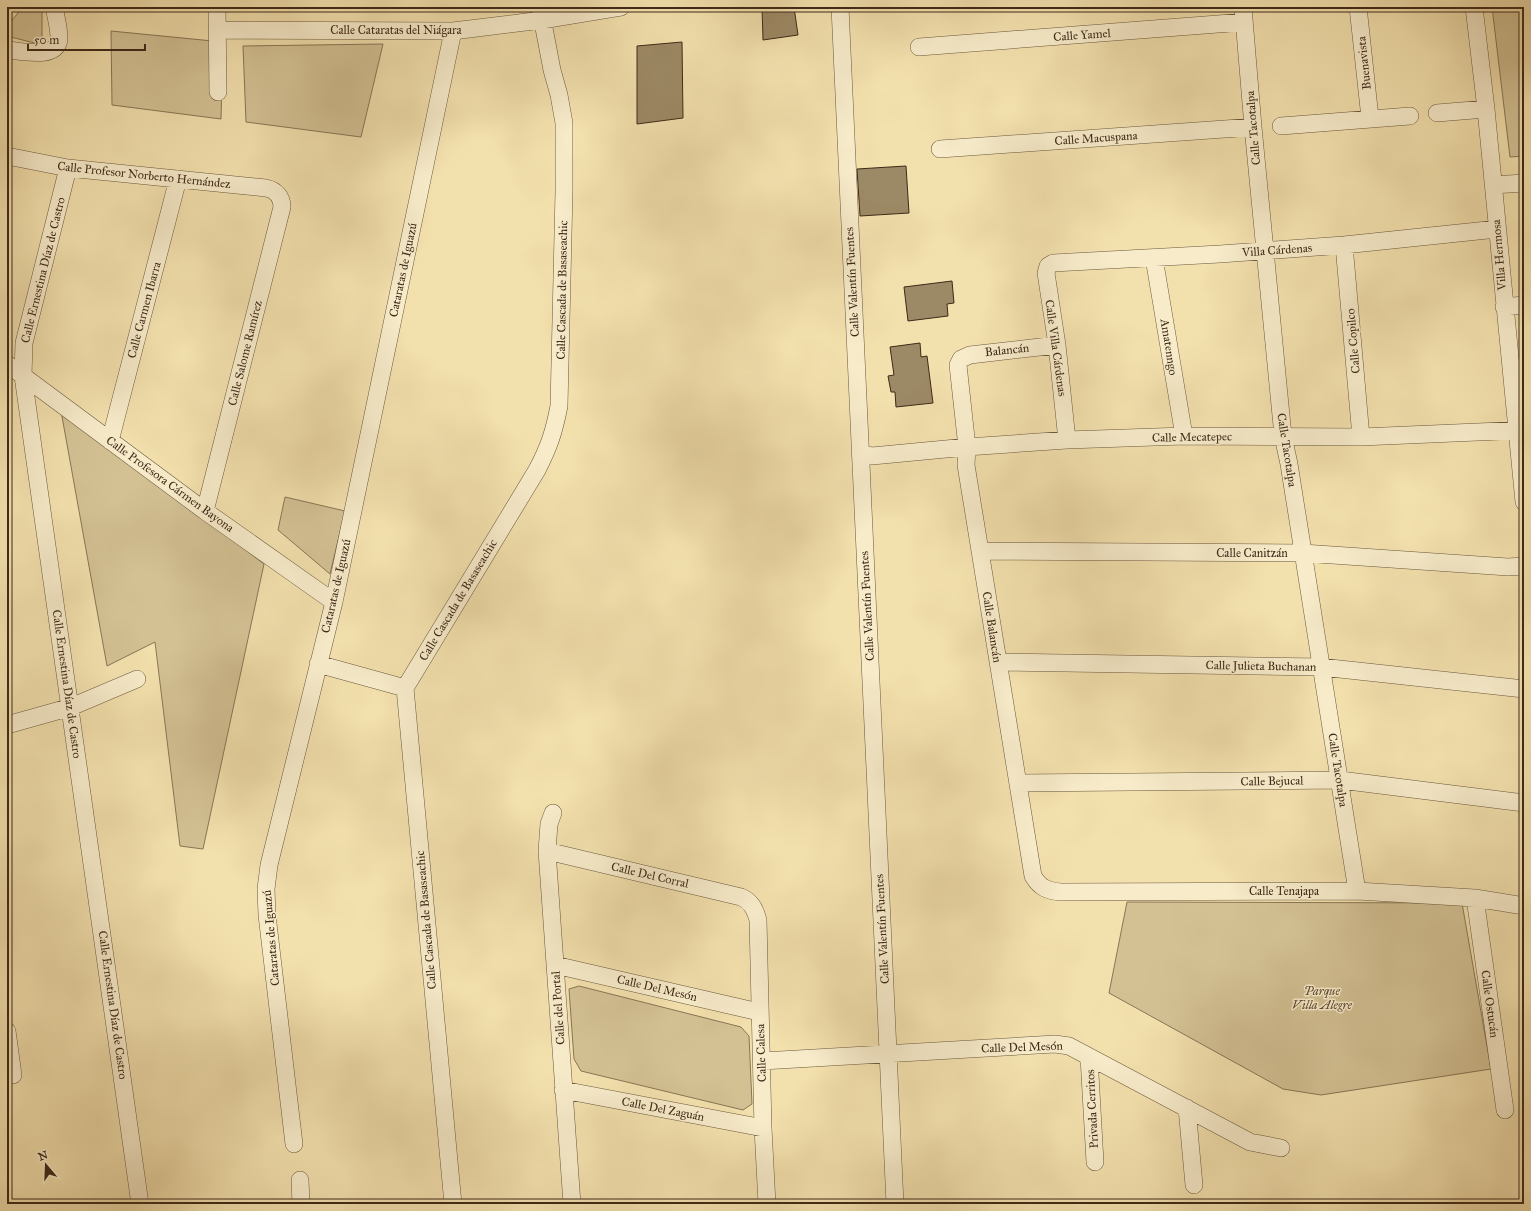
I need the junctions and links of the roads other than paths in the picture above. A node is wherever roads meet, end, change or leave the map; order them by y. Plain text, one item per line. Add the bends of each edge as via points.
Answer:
1 (54, 7) edge
2 (217, 7) edge
3 (620, 7) edge
4 (840, 7) edge
5 (1358, 7) edge
6 (1474, 7) edge
7 (541, 13) edge
8 (1243, 15) edge
9 (218, 30) junction
10 (453, 32) junction
11 (919, 47) dead end
12 (7, 50) edge
13 (218, 92) dead end
14 (1486, 109) junction
15 (1437, 113) dead end
16 (1410, 116) dead end
17 (1370, 118) junction
18 (1281, 126) dead end
19 (1253, 127) junction
20 (940, 149) dead end
21 (7, 156) edge
22 (68, 168) junction
23 (178, 179) junction
24 (1524, 183) edge
25 (1493, 185) junction
26 (279, 195) joint
27 (1497, 229) junction
28 (1344, 245) junction
29 (1265, 250) junction
30 (1154, 258) junction
31 (1056, 263) joint
32 (1524, 305) edge
33 (1504, 307) junction
34 (1057, 345) junction
35 (960, 361) joint
36 (7, 364) edge
37 (23, 376) junction
38 (1521, 430) edge
39 (1184, 436) junction
40 (1283, 436) junction
41 (1362, 437) junction
42 (1067, 440) junction
43 (110, 441) junction
44 (967, 447) junction
45 (860, 454) junction
46 (1524, 502) edge
47 (205, 511) junction
48 (980, 551) junction
49 (1303, 553) junction
50 (1524, 566) edge
51 (334, 602) junction
52 (998, 662) junction
53 (318, 664) junction
54 (1321, 667) junction
55 (137, 679) dead end
56 (405, 688) junction
57 (1524, 688) edge
58 (71, 708) junction
59 (7, 725) edge
60 (1340, 780) junction
61 (1018, 783) junction
62 (1524, 803) edge
63 (553, 813) dead end
64 (547, 851) junction
65 (1044, 889) joint
66 (1357, 891) junction
67 (1475, 898) junction
68 (750, 903) joint
69 (1524, 906) edge
70 (555, 964) junction
71 (759, 1012) junction
72 (7, 1031) edge
73 (888, 1054) junction
74 (1090, 1057) junction
75 (762, 1061) junction
76 (13, 1075) dead end
77 (563, 1090) junction
78 (1187, 1108) junction
79 (1505, 1110) dead end
80 (763, 1128) junction
81 (294, 1144) dead end
82 (1281, 1148) dead end
83 (1095, 1162) dead end
84 (300, 1180) dead end
85 (1194, 1185) dead end
86 (140, 1204) edge
87 (301, 1204) edge
88 (453, 1204) edge
89 (572, 1204) edge
90 (768, 1204) edge
91 (895, 1204) edge

1 - 12 street via 59,38 56,47 50,52 43,53
2 - 9 street
3 - 7 street, Calle Cataratas del Niágara
4 - 45 street, Calle Valentín Fuentes
5 - 17 street, Buenavista
6 - 14 street, Villa Hermosa
7 - 10 street, Calle Cataratas del Niágara
7 - 56 street, Calle Cascada de Basaseachic via 564,123 559,406 554,432 537,470
8 - 11 street, Calle Yamel
8 - 19 street, Calle Tacotalpa
9 - 10 street, Calle Cataratas del Niágara
9 - 13 street
10 - 51 street, Cataratas de Iguazú
14 - 15 street
14 - 25 street, Villa Hermosa
16 - 17 street
17 - 18 street
19 - 20 street, Calle Macuspana
19 - 29 street, Calle Tacotalpa
21 - 22 street, Calle Profesor Norberto Hernández
22 - 23 street, Calle Profesor Norberto Hernández
22 - 37 street, Calle Ernestina Díaz de Castro via 24,343
23 - 26 street, Calle Profesor Norberto Hernández via 266,188
23 - 43 street, Calle Carmen Ibarra
24 - 25 street
25 - 27 street, Villa Hermosa
26 - 47 street, Calle Salome Ramírez via 282,207
27 - 28 street, Villa Cárdenas
27 - 33 street, Villa Hermosa
28 - 29 street, Villa Cárdenas
28 - 41 street, Calle Copilco
29 - 30 street, Villa Cárdenas
29 - 40 street, Calle Tacotalpa
30 - 31 street, Villa Cárdenas
30 - 39 street, Amatenngo
31 - 34 street, Calle Villa Cárdenas via 1048,266 1046,273
32 - 33 street
33 - 38 street, Villa Hermosa
34 - 35 street, Balancán via 981,353 970,355
34 - 42 street, Calle Villa Cárdenas
35 - 44 street, Calle Balancán via 958,369
36 - 37 street, Calle Profesora Cármen Bayona
37 - 43 street, Calle Profesora Cármen Bayona
37 - 58 street, Calle Ernestina Díaz de Castro
38 - 41 street, Calle Mecatepec
38 - 46 street, Villa Hermosa
39 - 40 street, Calle Mecatepec
39 - 42 street, Calle Mecatepec
40 - 41 street, Calle Mecatepec
40 - 49 street, Calle Tacotalpa
42 - 44 street, Calle Mecatepec
43 - 47 street, Calle Profesora Cármen Bayona
44 - 45 street, Calle Mecatepec via 872,456
44 - 48 street, Calle Balancán via 966,465
45 - 73 street, Calle Valentín Fuentes
47 - 51 street, Calle Profesora Cármen Bayona
48 - 49 street, Calle Canitzán
48 - 52 street, Calle Balancán
49 - 50 street, Calle Canitzán
49 - 54 street, Calle Tacotalpa
51 - 53 street, Cataratas de Iguazú
52 - 54 street, Calle Julieta Buchanan
52 - 61 street, Calle Balancán
53 - 56 street
53 - 81 street, Cataratas de Iguazú via 273,842 266,889
54 - 57 street, Calle Julieta Buchanan
54 - 60 street, Calle Tacotalpa
55 - 58 street
56 - 88 street, Calle Cascada de Basaseachic
58 - 59 street
58 - 86 street, Calle Ernestina Díaz de Castro
60 - 61 street, Calle Bejucal
60 - 62 street, Calle Bejucal
60 - 66 street, Calle Tacotalpa
61 - 65 street, Calle Balancán via 1033,876
63 - 64 street, Calle del Portal via 549,824
64 - 68 street, Calle Del Corral via 741,896
64 - 70 street, Calle del Portal
65 - 66 street, Calle Tenajapa via 1061,892
66 - 67 street, Calle Tenajapa
67 - 69 street, Calle Tenajapa
67 - 79 street, Calle Ostucán
68 - 71 street, Calle Calesa via 758,920
70 - 71 street, Calle Del Mesón
70 - 77 street, Calle del Portal
71 - 75 street, Calle Calesa
72 - 76 street
73 - 74 street, Calle Del Mesón via 1055,1044 1069,1046
73 - 75 street, Calle Del Mesón
73 - 91 street, Calle Valentín Fuentes
74 - 78 street, Calle Del Mesón
74 - 83 street, Privada Cerritos
75 - 80 street, Calle Calesa
77 - 80 street, Calle Del Zaguán
77 - 89 street, Calle del Portal
78 - 82 street, Calle Del Mesón via 1250,1142
78 - 85 street
80 - 90 street, Calle Calesa
84 - 87 street

